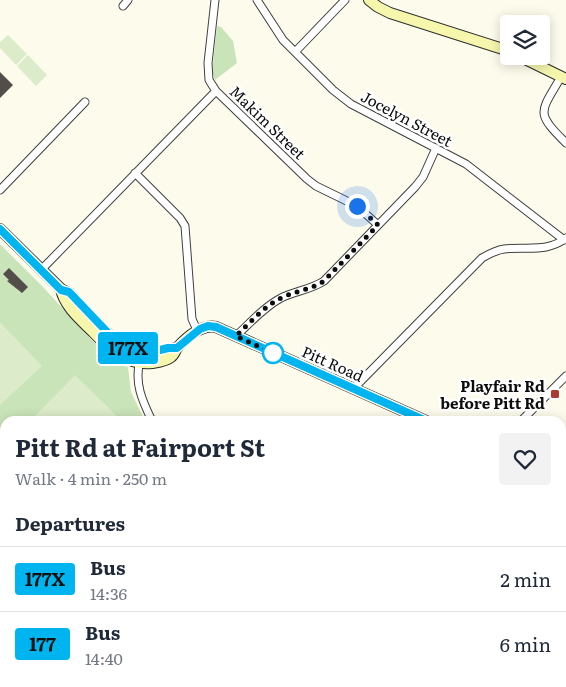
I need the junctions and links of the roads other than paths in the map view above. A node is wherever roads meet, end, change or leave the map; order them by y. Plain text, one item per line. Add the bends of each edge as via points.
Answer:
1 (128, 0) edge
2 (215, 0) edge
3 (256, 0) edge
4 (345, 0) edge
5 (369, 0) edge
6 (122, 6) dead end
7 (500, 48) edge
8 (295, 52) junction
9 (537, 65) edge
10 (564, 78) edge
11 (216, 91) junction
12 (85, 102) dead end
13 (566, 143) edge
14 (436, 148) junction
15 (136, 173) junction
16 (0, 190) edge
17 (378, 225) junction
18 (0, 229) edge
19 (565, 239) edge
20 (40, 270) junction
21 (198, 330) junction
22 (236, 336) junction
23 (141, 358) junction
24 (566, 376) edge
25 (354, 389) junction
26 (150, 416) edge
27 (415, 416) edge
28 (527, 416) edge

1 - 6 street
2 - 11 street, Makim Street via 208,80
3 - 8 street, Jocelyn Street
4 - 8 street
5 - 7 main road via 390,13
8 - 14 street, Jocelyn Street via 351,104
9 - 10 main road
10 - 13 street via 546,103 543,114 547,124
11 - 15 street
11 - 17 street, Makim Street via 307,179 357,206
12 - 16 street
14 - 17 street via 423,177
14 - 19 street, Jocelyn Street via 466,164
15 - 20 street
15 - 21 street via 185,226 192,319
17 - 22 street via 324,281 282,297 266,307
18 - 20 main road
19 - 25 street via 556,246 503,249 482,258
20 - 23 main road via 115,353 126,359
21 - 22 main road, Pitt Road via 212,326
21 - 23 main road via 165,360 147,363
22 - 25 main road, Pitt Road
23 - 26 street via 137,378
24 - 28 street
25 - 27 main road, Pitt Road

